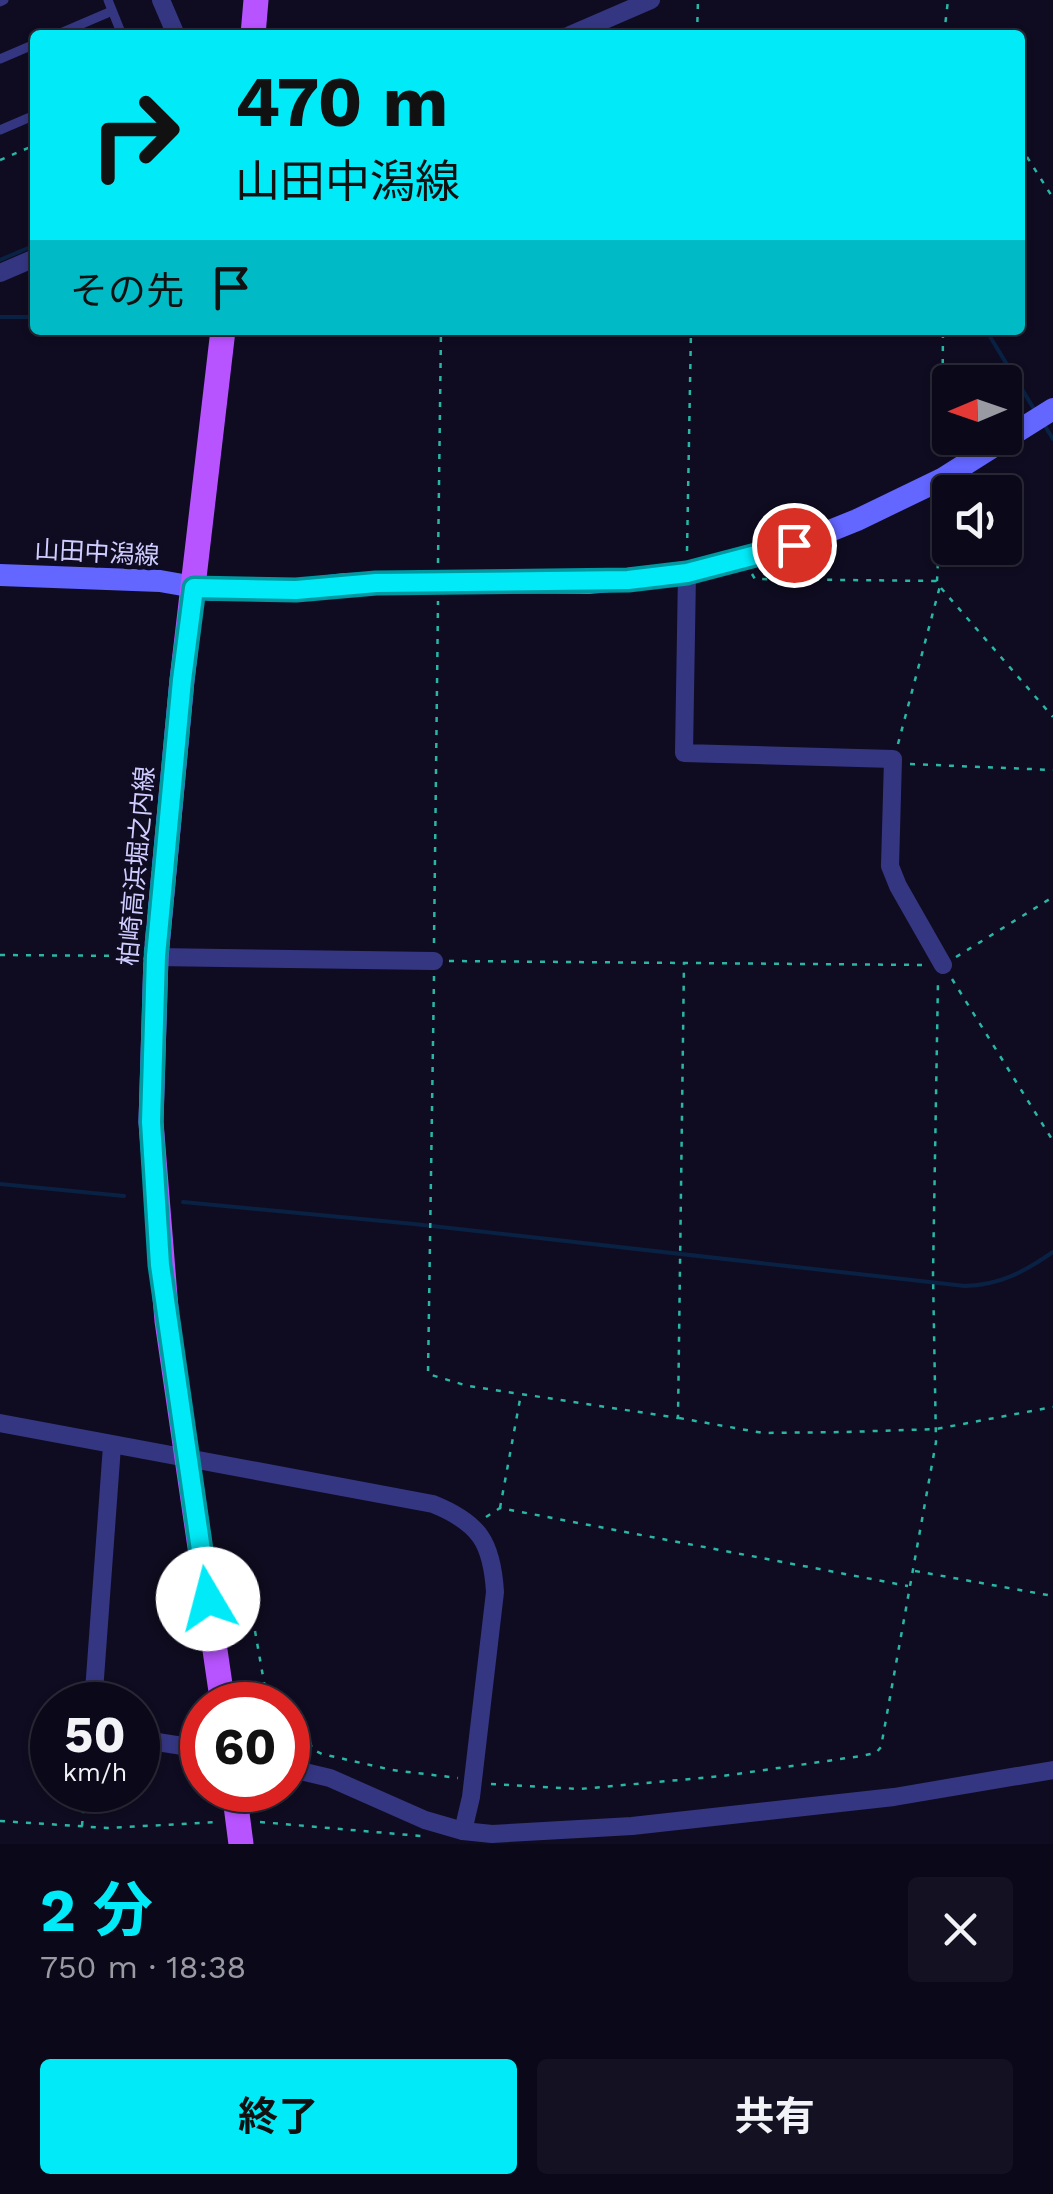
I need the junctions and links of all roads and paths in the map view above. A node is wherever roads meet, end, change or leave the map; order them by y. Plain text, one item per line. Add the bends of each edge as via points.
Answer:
1 (108, 0) edge
2 (161, 0) edge
3 (256, 0) edge
4 (651, 0) edge
5 (698, 0) edge
6 (948, 0) edge
7 (112, 11) junction
8 (68, 30) edge
9 (120, 30) edge
10 (174, 30) edge
11 (253, 30) edge
12 (582, 30) edge
13 (697, 30) edge
14 (945, 30) edge
15 (30, 46) edge
16 (0, 59) edge
17 (30, 117) edge
18 (0, 130) edge
19 (30, 148) edge
20 (1025, 154) edge
21 (0, 160) edge
22 (1053, 198) edge
23 (30, 260) edge
24 (0, 273) edge
25 (222, 335) edge
26 (441, 335) edge
27 (692, 335) edge
28 (943, 335) edge
29 (1053, 409) edge
30 (942, 475) edge
31 (947, 475) edge
32 (932, 483) edge
33 (749, 558) junction
34 (940, 565) edge
35 (687, 573) junction
36 (0, 575) edge
37 (438, 582) junction
38 (939, 584) junction
39 (194, 588) junction
40 (1053, 717) edge
41 (894, 759) junction
42 (1053, 770) edge
43 (1053, 897) edge
44 (0, 955) edge
45 (156, 956) junction
46 (434, 961) junction
47 (684, 962) junction
48 (943, 965) junction
49 (1053, 1141) edge
50 (522, 1394) junction
51 (1053, 1407) edge
52 (678, 1418) junction
53 (0, 1423) edge
54 (936, 1429) junction
55 (112, 1446) junction
56 (188, 1458) junction
57 (500, 1508) junction
58 (473, 1526) junction
59 (913, 1571) junction
60 (910, 1586) junction
61 (1053, 1596) edge
62 (255, 1631) dead end
63 (95, 1682) edge
64 (220, 1682) edge
65 (264, 1682) edge
66 (310, 1738) edge
67 (1053, 1770) edge
68 (310, 1773) edge
69 (472, 1782) junction
70 (84, 1812) edge
71 (226, 1820) dead end
72 (0, 1821) edge
73 (82, 1828) junction
74 (463, 1831) junction
75 (245, 1833) edge

1 - 7 lane
2 - 10 street
3 - 11 main road
4 - 12 street
5 - 13 path
6 - 14 path
7 - 8 lane
7 - 9 lane
15 - 16 lane
17 - 18 lane
19 - 21 path
20 - 22 path
23 - 24 street
25 - 39 main road, 柏崎高浜堀之内線
26 - 37 path
27 - 35 path
28 - 30 path
29 - 31 main road, 山田中潟線
32 - 33 main road, 山田中潟線 via 840,527
33 - 35 main road, 山田中潟線
33 - 38 path via 754,580
34 - 38 path
35 - 37 main road, 山田中潟線 via 589,582
35 - 41 street via 684,753
36 - 39 main road, 山田中潟線
37 - 39 main road, 山田中潟線
37 - 46 path
38 - 40 path
38 - 41 path
39 - 45 main road, 柏崎高浜堀之内線
41 - 42 path via 928,767
41 - 48 street via 890,866
43 - 48 path
44 - 45 path
45 - 46 street
45 - 56 main road, 柏崎高浜堀之内線 via 152,1167
46 - 47 path
46 - 50 path via 428,1374
47 - 48 path
47 - 52 path
48 - 49 path
48 - 54 path via 933,1274
50 - 52 path
50 - 57 path
51 - 54 path
52 - 54 path via 762,1433
53 - 55 street
54 - 59 path
55 - 56 street
55 - 63 street
56 - 58 street via 434,1504
56 - 64 main road, 柏崎高浜堀之内線
57 - 58 path
57 - 60 path
58 - 69 street via 488,1547 495,1592
59 - 60 path
59 - 61 path
60 - 69 path via 876,1752 741,1774 580,1789
62 - 65 path
66 - 69 path via 322,1754
67 - 74 street via 894,1797 651,1824
68 - 74 street
69 - 74 street
70 - 73 path
71 - 73 path
72 - 73 path
74 - 75 path

